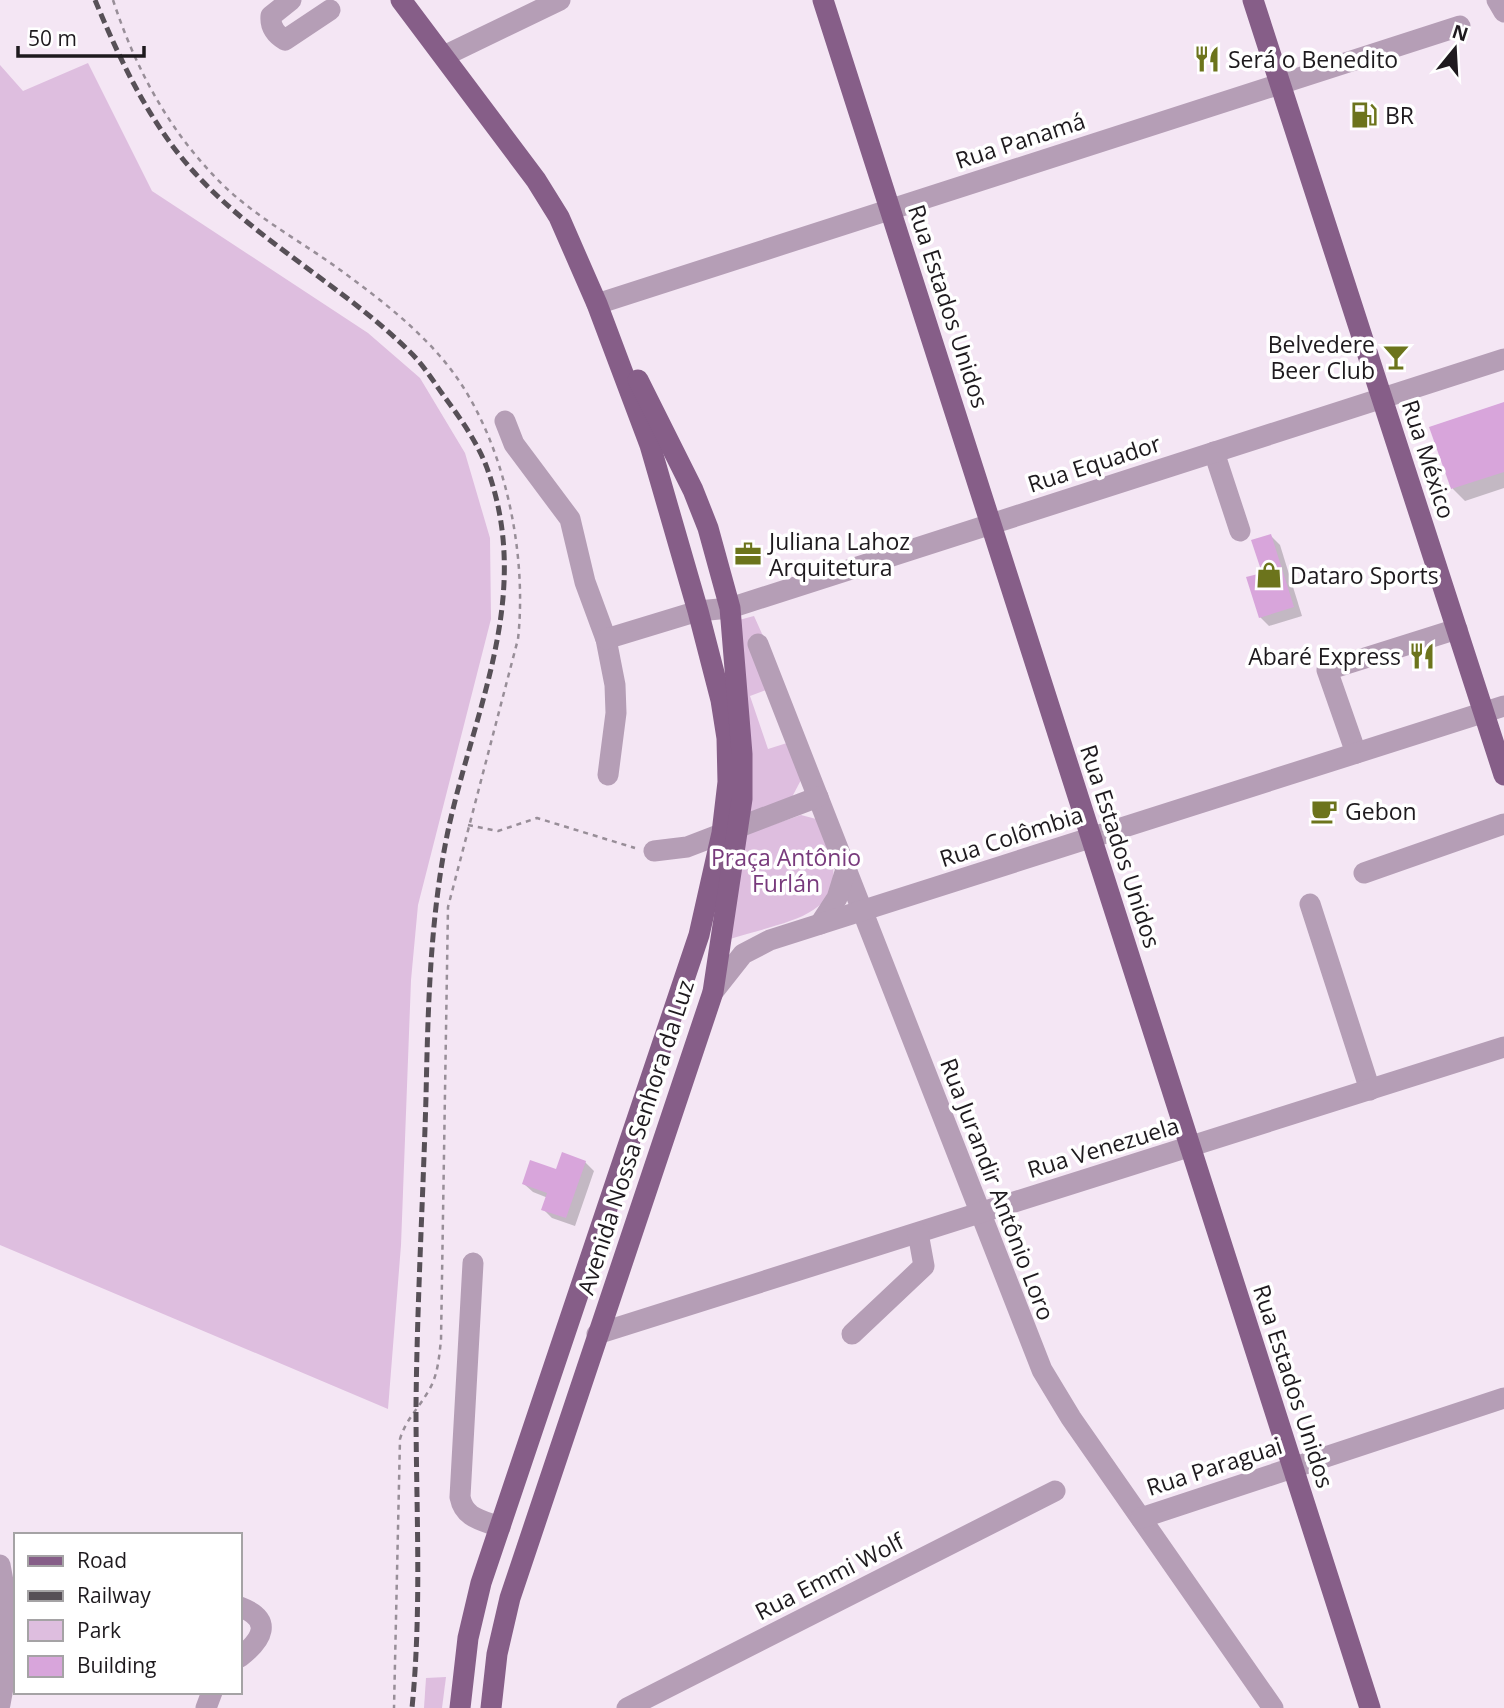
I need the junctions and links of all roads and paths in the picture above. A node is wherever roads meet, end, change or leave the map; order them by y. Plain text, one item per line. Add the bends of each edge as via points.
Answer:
1 (113, 0) edge
2 (291, 0) edge
3 (401, 0) edge
4 (560, 0) edge
5 (823, 0) edge
6 (1253, 0) edge
7 (330, 10) dead end
8 (1460, 26) dead end
9 (444, 56) junction
10 (1280, 85) junction
11 (890, 210) junction
12 (597, 304) junction
13 (1504, 359) edge
14 (1382, 398) junction
15 (505, 421) dead end
16 (1214, 452) junction
17 (991, 524) junction
18 (1240, 531) dead end
19 (730, 608) junction
20 (698, 611) junction
21 (1457, 629) junction
22 (606, 639) junction
23 (758, 644) dead end
24 (1494, 709) edge
25 (1356, 753) junction
26 (608, 775) dead end
27 (1504, 775) edge
28 (818, 797) junction
29 (1504, 824) edge
30 (468, 825) junction
31 (730, 830) junction
32 (1091, 838) junction
33 (654, 851) joint
34 (846, 869) junction
35 (1364, 873) dead end
36 (1310, 904) dead end
37 (862, 911) junction
38 (820, 924) junction
39 (713, 992) junction
40 (1504, 1047) edge
41 (1370, 1090) junction
42 (1190, 1147) junction
43 (979, 1213) junction
44 (918, 1233) junction
45 (473, 1263) dead end
46 (852, 1334) dead end
47 (597, 1335) junction
48 (1504, 1398) edge
49 (1293, 1468) junction
50 (1055, 1491) dead end
51 (1140, 1518) junction
52 (500, 1527) junction
53 (0, 1565) edge
54 (242, 1608) edge
55 (242, 1656) edge
56 (0, 1704) edge
57 (394, 1708) edge
58 (460, 1708) edge
59 (491, 1708) edge
60 (626, 1708) edge
61 (1273, 1708) edge
62 (1370, 1708) edge

1 - 30 path via 125,38 181,139 224,186 402,317 441,356 474,405 511,510 522,602 518,639
2 - 7 street via 271,16 271,24 285,40
3 - 9 main road, Avenida Nossa Senhora da Luz
4 - 9 street
5 - 11 main road, Rua Estados Unidos
6 - 10 main road, Rua México
8 - 10 street, Rua Panamá
9 - 12 main road, Avenida Nossa Senhora da Luz via 546,196
10 - 11 street, Rua Panamá
10 - 14 main road, Rua México
11 - 12 street, Rua Panamá
11 - 17 main road, Rua Estados Unidos
12 - 19 main road, Avenida Nossa Senhora da Luz via 688,480 708,528
12 - 20 main road, Avenida Nossa Senhora da Luz via 643,422
13 - 14 street, Rua Equador
14 - 16 street, Rua Equador
14 - 21 main road, Rua México
15 - 22 street via 519,452 570,519 585,582
16 - 17 street, Rua Equador
16 - 18 street
17 - 19 street, Rua Equador
17 - 32 main road, Rua Estados Unidos
19 - 20 street, Rua Equador
19 - 31 main road, Avenida Nossa Senhora da Luz via 743,754
20 - 22 street, Rua Equador
20 - 31 main road, Avenida Nossa Senhora da Luz via 727,738
21 - 24 main road, Rua México
21 - 25 street via 1327,670
22 - 26 street via 616,713
23 - 28 street, Rua Jurandir Antônio Loro
24 - 25 street, Rua Colômbia
24 - 27 main road, Rua México
25 - 32 street, Rua Colômbia
28 - 31 street
28 - 34 street, Rua Jurandir Antônio Loro
29 - 35 street
30 - 33 path via 498,831 537,818
30 - 57 path via 448,907 437,1369 429,1390 405,1422 400,1439
31 - 33 street via 687,847
31 - 39 main road, Avenida Nossa Senhora da Luz
31 - 52 main road, Avenida Nossa Senhora da Luz
32 - 37 street, Rua Colômbia
32 - 42 main road, Rua Estados Unidos
34 - 37 street, Rua Jurandir Antônio Loro
34 - 38 street via 837,898
36 - 41 street
37 - 38 street, Rua Colômbia
37 - 43 street, Rua Jurandir Antônio Loro
38 - 39 street, Rua Colômbia via 743,954
39 - 47 main road, Avenida Nossa Senhora da Luz
40 - 41 street, Rua Venezuela
41 - 42 street, Rua Venezuela
42 - 43 street, Rua Venezuela
42 - 49 main road, Rua Estados Unidos
43 - 44 street, Rua Venezuela
43 - 51 street, Rua Jurandir Antônio Loro via 1042,1370
44 - 46 street via 924,1266
44 - 47 street, Rua Venezuela
45 - 52 street via 460,1497 469,1516
47 - 59 main road, Avenida Nossa Senhora da Luz via 510,1598
48 - 49 street, Rua Paraguai
49 - 51 street, Rua Paraguai
49 - 62 main road, Rua Estados Unidos
50 - 60 street, Rua Emmi Wolf
51 - 61 street, Rua Jurandir Antônio Loro
52 - 58 main road, Avenida Nossa Senhora da Luz via 474,1609
53 - 56 street via 8,1653
54 - 55 street via 251,1611 261,1638

